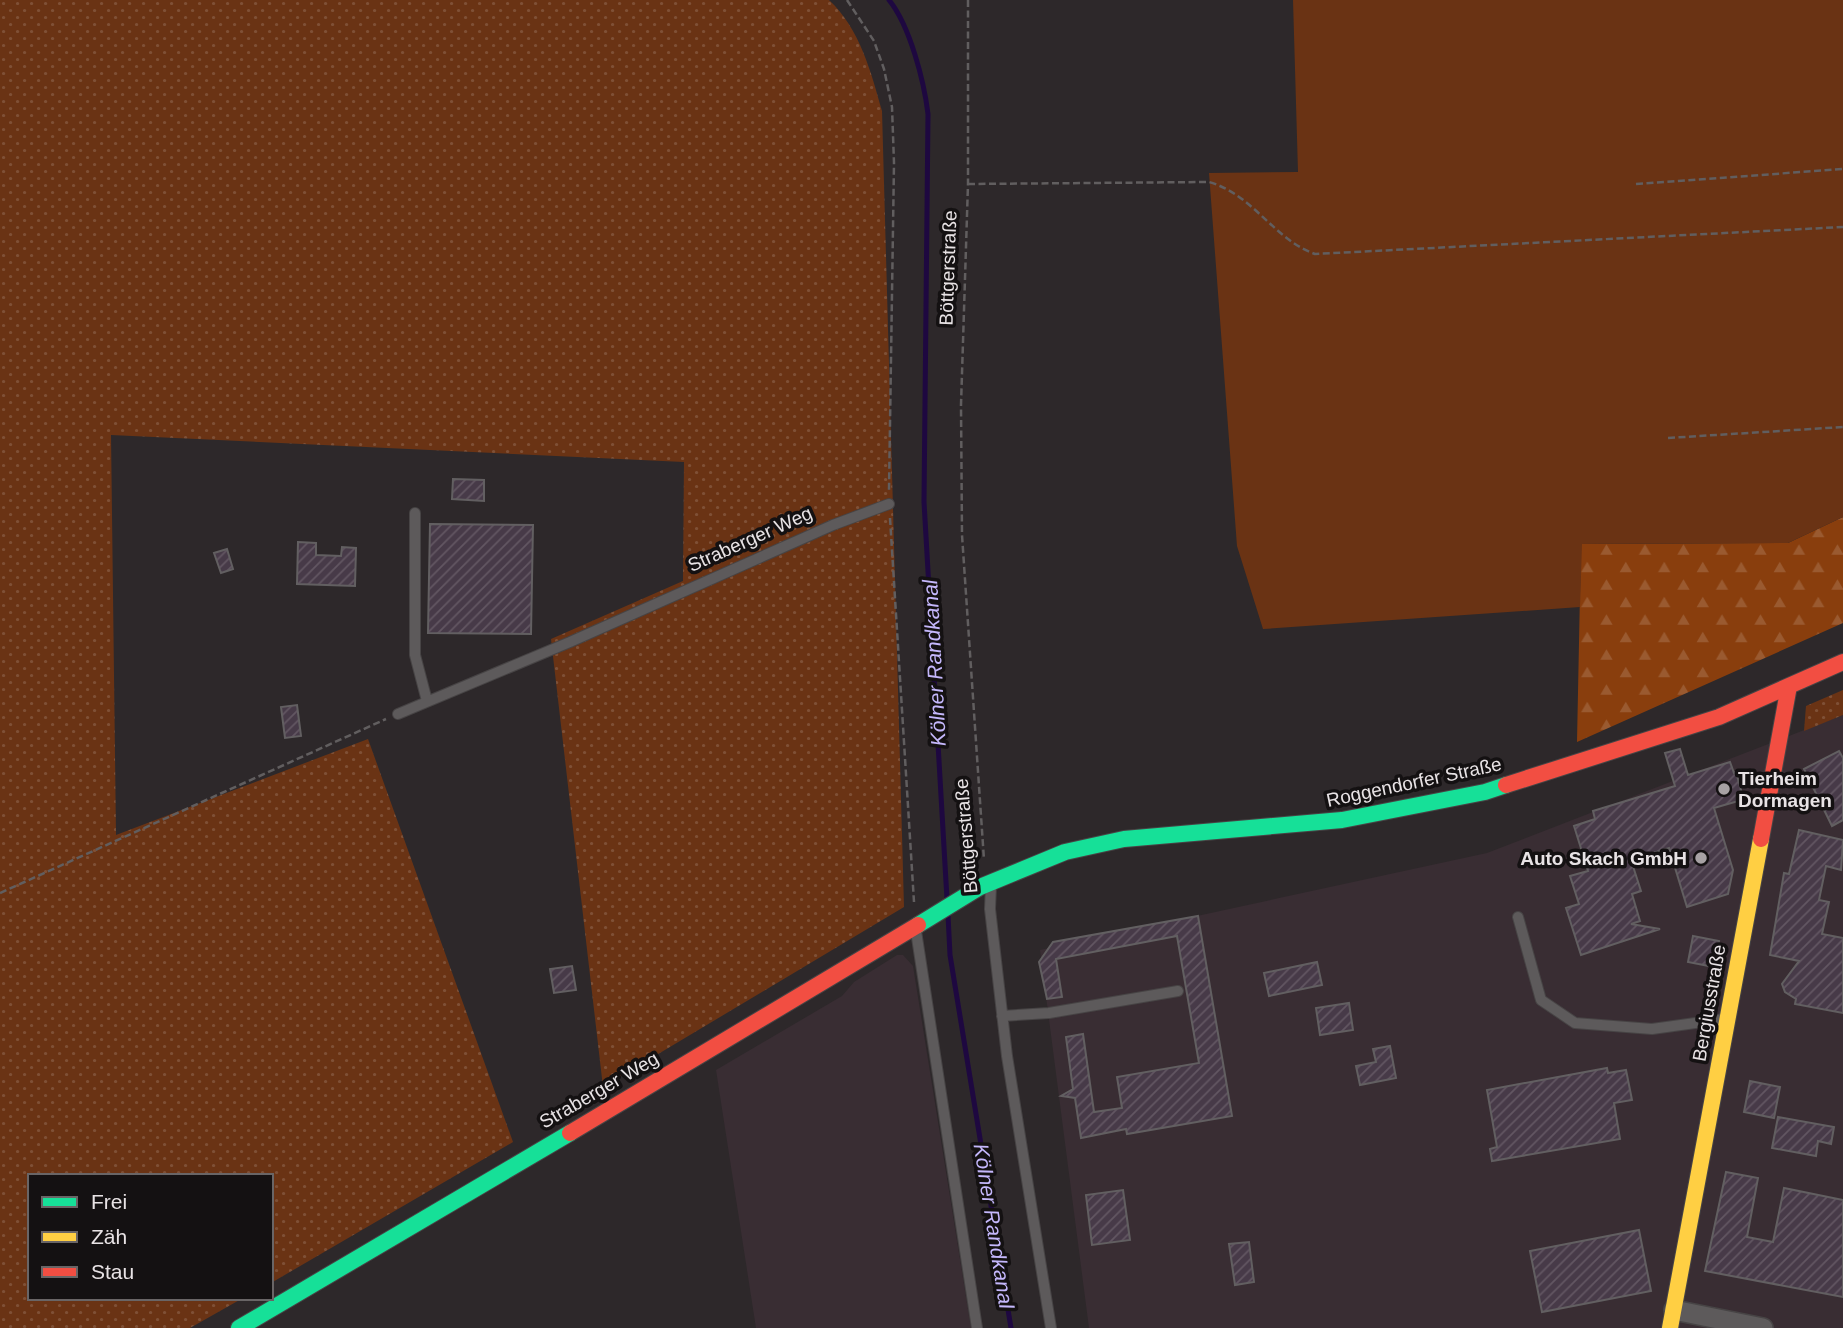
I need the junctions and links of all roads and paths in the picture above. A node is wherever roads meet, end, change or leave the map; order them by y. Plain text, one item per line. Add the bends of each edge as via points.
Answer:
1 (847, 0) edge
2 (968, 0) edge
3 (1843, 169) edge
4 (968, 184) junction
5 (1636, 184) dead end
6 (1843, 227) edge
7 (1843, 427) edge
8 (1668, 438) dead end
9 (889, 504) junction
10 (415, 513) dead end
11 (1843, 662) edge
12 (1789, 686) junction
13 (427, 701) junction
14 (398, 714) joint
15 (986, 884) junction
16 (0, 893) edge
17 (1518, 917) dead end
18 (920, 924) junction
19 (1178, 991) dead end
20 (1002, 1016) junction
21 (1728, 1019) junction
22 (1672, 1319) edge
23 (239, 1328) edge
24 (977, 1328) edge
25 (1051, 1328) edge
26 (1763, 1328) edge

1 - 9 path via 874,41 892,107
2 - 4 path, Böttgerstraße
3 - 5 path
4 - 6 path via 1209,182 1241,196 1298,248 1315,254
4 - 15 path, Böttgerstraße via 962,536
7 - 8 path
9 - 13 lane, Straberger Weg
9 - 18 path
10 - 13 lane via 415,655
11 - 12 main road, Roggendorfer Straße
12 - 15 main road, Roggendorfer Straße via 1719,718 1485,792 1342,820 1124,839 1065,852
12 - 21 main road, Bergiusstraße
13 - 14 lane, Straberger Weg
14 - 16 path
15 - 18 main road, Straberger Weg
15 - 20 lane, Böttgerstraße
17 - 21 lane via 1541,1000 1575,1023 1653,1030
18 - 23 main road, Straberger Weg
18 - 24 lane via 917,948
19 - 20 lane via 1049,1013
20 - 25 lane, Böttgerstraße
21 - 22 main road, Bergiusstraße
22 - 26 street

